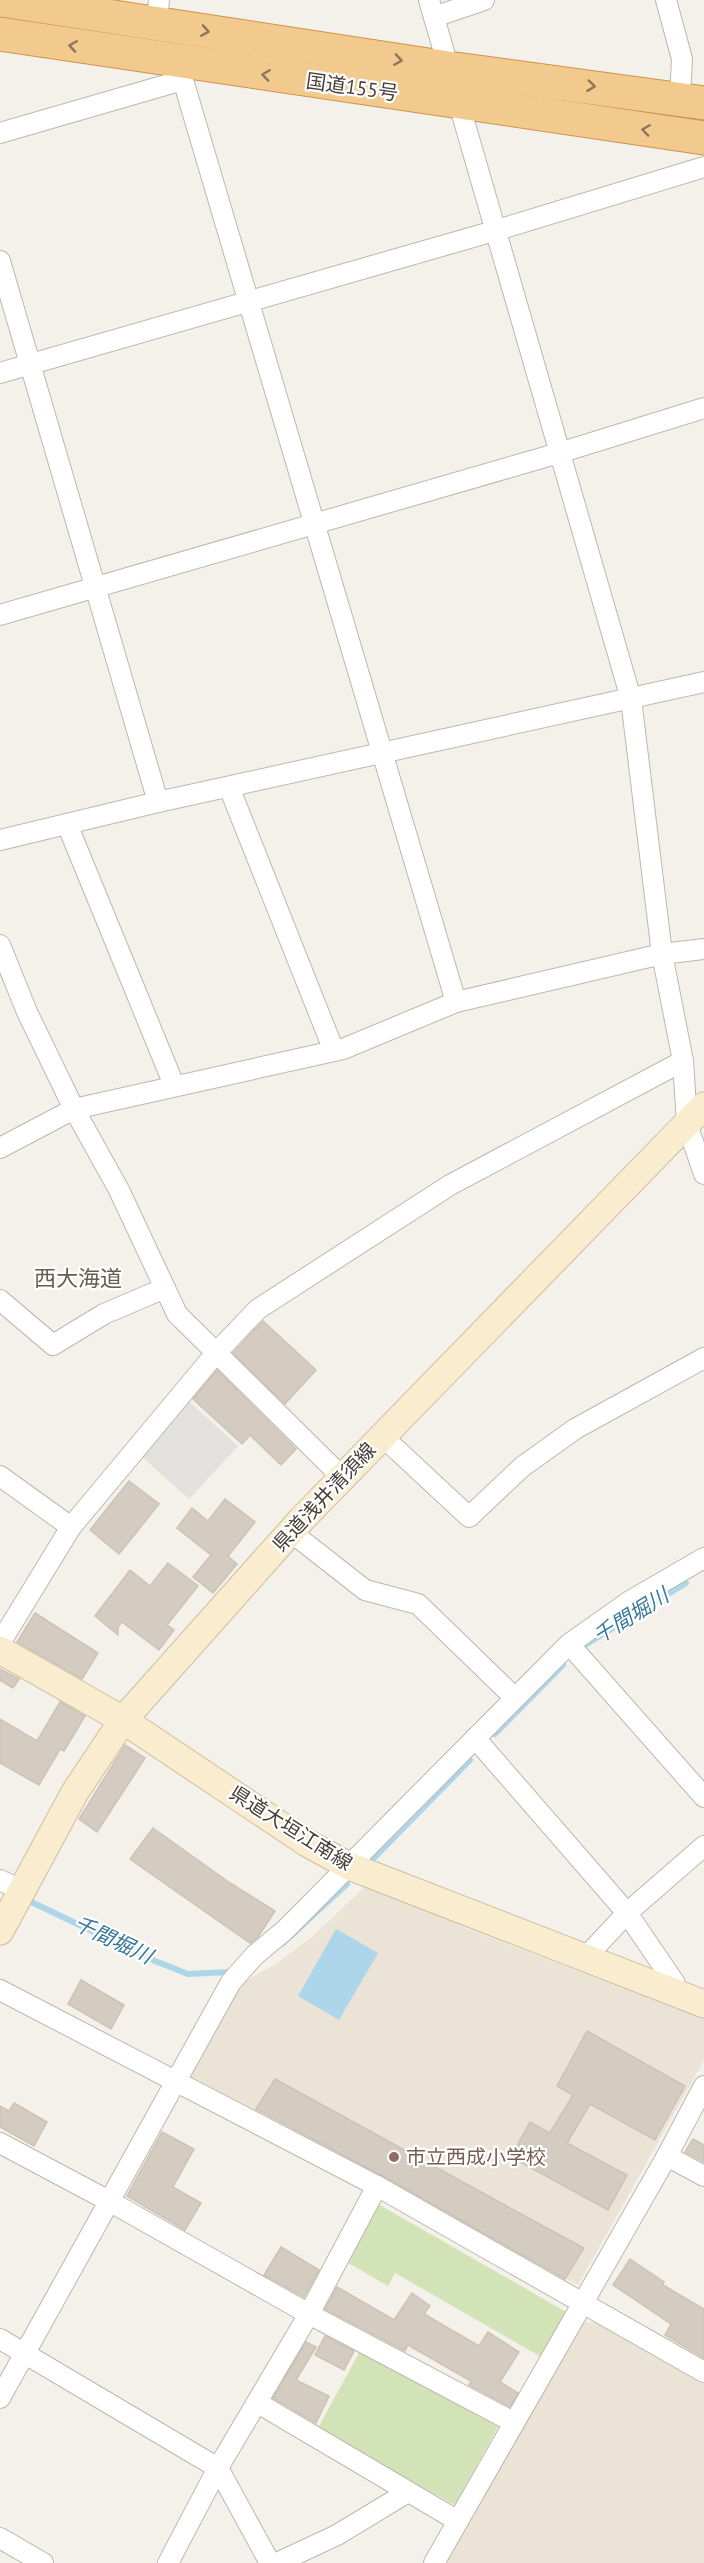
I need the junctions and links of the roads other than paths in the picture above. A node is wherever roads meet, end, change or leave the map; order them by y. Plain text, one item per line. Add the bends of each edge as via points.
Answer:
1 (2, 0) edge
2 (484, 0) edge
3 (666, 0) edge
4 (431, 8) edge
5 (158, 12) edge
6 (0, 34) edge
7 (448, 68) junction
8 (182, 71) junction
9 (692, 100) edge
10 (457, 102) junction
11 (0, 134) edge
12 (704, 138) edge
13 (704, 168) edge
14 (494, 231) junction
15 (0, 261) edge
16 (250, 301) junction
17 (30, 364) junction
18 (0, 373) edge
19 (704, 408) edge
20 (559, 453) junction
21 (315, 522) junction
22 (95, 588) junction
23 (0, 615) edge
24 (704, 682) edge
25 (631, 699) junction
26 (382, 753) junction
27 (229, 787) junction
28 (158, 802) junction
29 (67, 824) junction
30 (0, 840) edge
31 (0, 945) edge
32 (704, 949) edge
33 (662, 954) junction
34 (456, 1002) junction
35 (334, 1051) junction
36 (683, 1061) junction
37 (174, 1085) junction
38 (74, 1109) junction
39 (698, 1123) edge
40 (0, 1148) edge
41 (704, 1174) edge
42 (165, 1288) junction
43 (0, 1300) edge
44 (216, 1353) junction
45 (704, 1358) edge
46 (382, 1436) junction
47 (0, 1476) edge
48 (342, 1477) junction
49 (71, 1527) junction
50 (291, 1532) junction
51 (701, 1566) edge
52 (0, 1643) edge
53 (569, 1644) junction
54 (0, 1650) edge
55 (515, 1698) junction
56 (123, 1720) junction
57 (475, 1738) junction
58 (704, 1797) edge
59 (704, 1846) edge
60 (349, 1866) junction
61 (11, 1900) edge
62 (627, 1913) junction
63 (586, 1957) junction
64 (0, 1990) edge
65 (678, 1994) junction
66 (704, 2004) edge
67 (178, 2081) junction
68 (704, 2086) edge
69 (0, 2143) edge
70 (668, 2156) junction
71 (704, 2176) edge
72 (377, 2186) junction
73 (109, 2201) junction
74 (581, 2304) junction
75 (309, 2314) junction
76 (0, 2339) edge
77 (25, 2353) junction
78 (704, 2372) edge
79 (0, 2398) edge
80 (258, 2403) junction
81 (513, 2422) junction
82 (218, 2468) junction
83 (408, 2492) junction
84 (458, 2522) junction
85 (0, 2538) edge
86 (43, 2563) edge
87 (168, 2563) edge
88 (270, 2563) edge
89 (277, 2563) edge
90 (434, 2563) edge

1 - 5 highway, 国道155号
2 - 4 street
3 - 9 street
4 - 7 street
5 -> 7 highway, 国道155号
8 -> 6 highway, 国道155号
7 -> 9 highway, 国道155号
7 - 10 street
10 -> 8 highway, 国道155号
8 - 11 street
8 - 16 street
12 -> 10 highway, 国道155号
10 - 14 street
13 - 14 street
14 - 16 street
14 - 20 street
15 - 17 street
16 - 17 street
16 - 21 street
17 - 18 street
17 - 22 street
19 - 20 street
20 - 21 street
20 - 25 street
21 - 22 street
21 - 26 street
22 - 23 street
22 - 28 street
24 - 25 street
25 - 26 street
25 - 33 street
26 - 27 street
26 - 34 street
27 - 28 street
27 - 35 street
28 - 29 street
29 - 30 street
29 - 37 street
31 - 38 street
32 - 33 street
33 - 34 street
33 - 36 street
34 - 35 street
35 - 37 street
36 - 39 street
36 - 44 street via 450,1185 258,1309
37 - 38 street
38 - 40 street
38 - 42 street via 119,1190
39 - 41 street
39 - 46 main road, 県道浅井清須線
42 - 43 street via 104,1314 53,1345
42 - 44 street via 177,1314
44 - 48 street
44 - 49 street
45 - 46 street via 574,1429 522,1467 469,1517
46 - 48 main road, 県道浅井清須線
47 - 49 street
48 - 50 main road, 県道浅井清須線
49 - 52 street
50 - 55 street via 365,1590 418,1604
50 - 56 main road, 県道浅井清須線
51 - 53 street via 630,1601
53 - 55 street
53 - 58 street
54 - 56 main road, 県道大垣江南線
55 - 57 street
56 - 60 main road, 県道大垣江南線 via 307,1843
56 - 61 main road, 県道浅井清須線
57 - 60 street
57 - 62 street
59 - 62 street
60 - 63 main road, 県道大垣江南線
60 - 67 street via 231,1982
62 - 63 street
62 - 65 street
63 - 65 main road, 県道大垣江南線
64 - 67 street
65 - 66 main road, 県道大垣江南線
67 - 72 street
67 - 73 street
68 - 70 street
69 - 73 street
70 - 71 street
70 - 74 street
72 - 74 street
72 - 75 street
73 - 75 street
73 - 77 street
74 - 78 street
74 - 81 street
75 - 80 street
75 - 81 street
76 - 77 street
77 - 79 street
77 - 82 street
80 - 82 street
80 - 83 street
81 - 84 street
82 - 87 street
82 - 88 street
83 - 84 street
83 - 89 street via 337,2535
84 - 90 street
85 - 86 street

